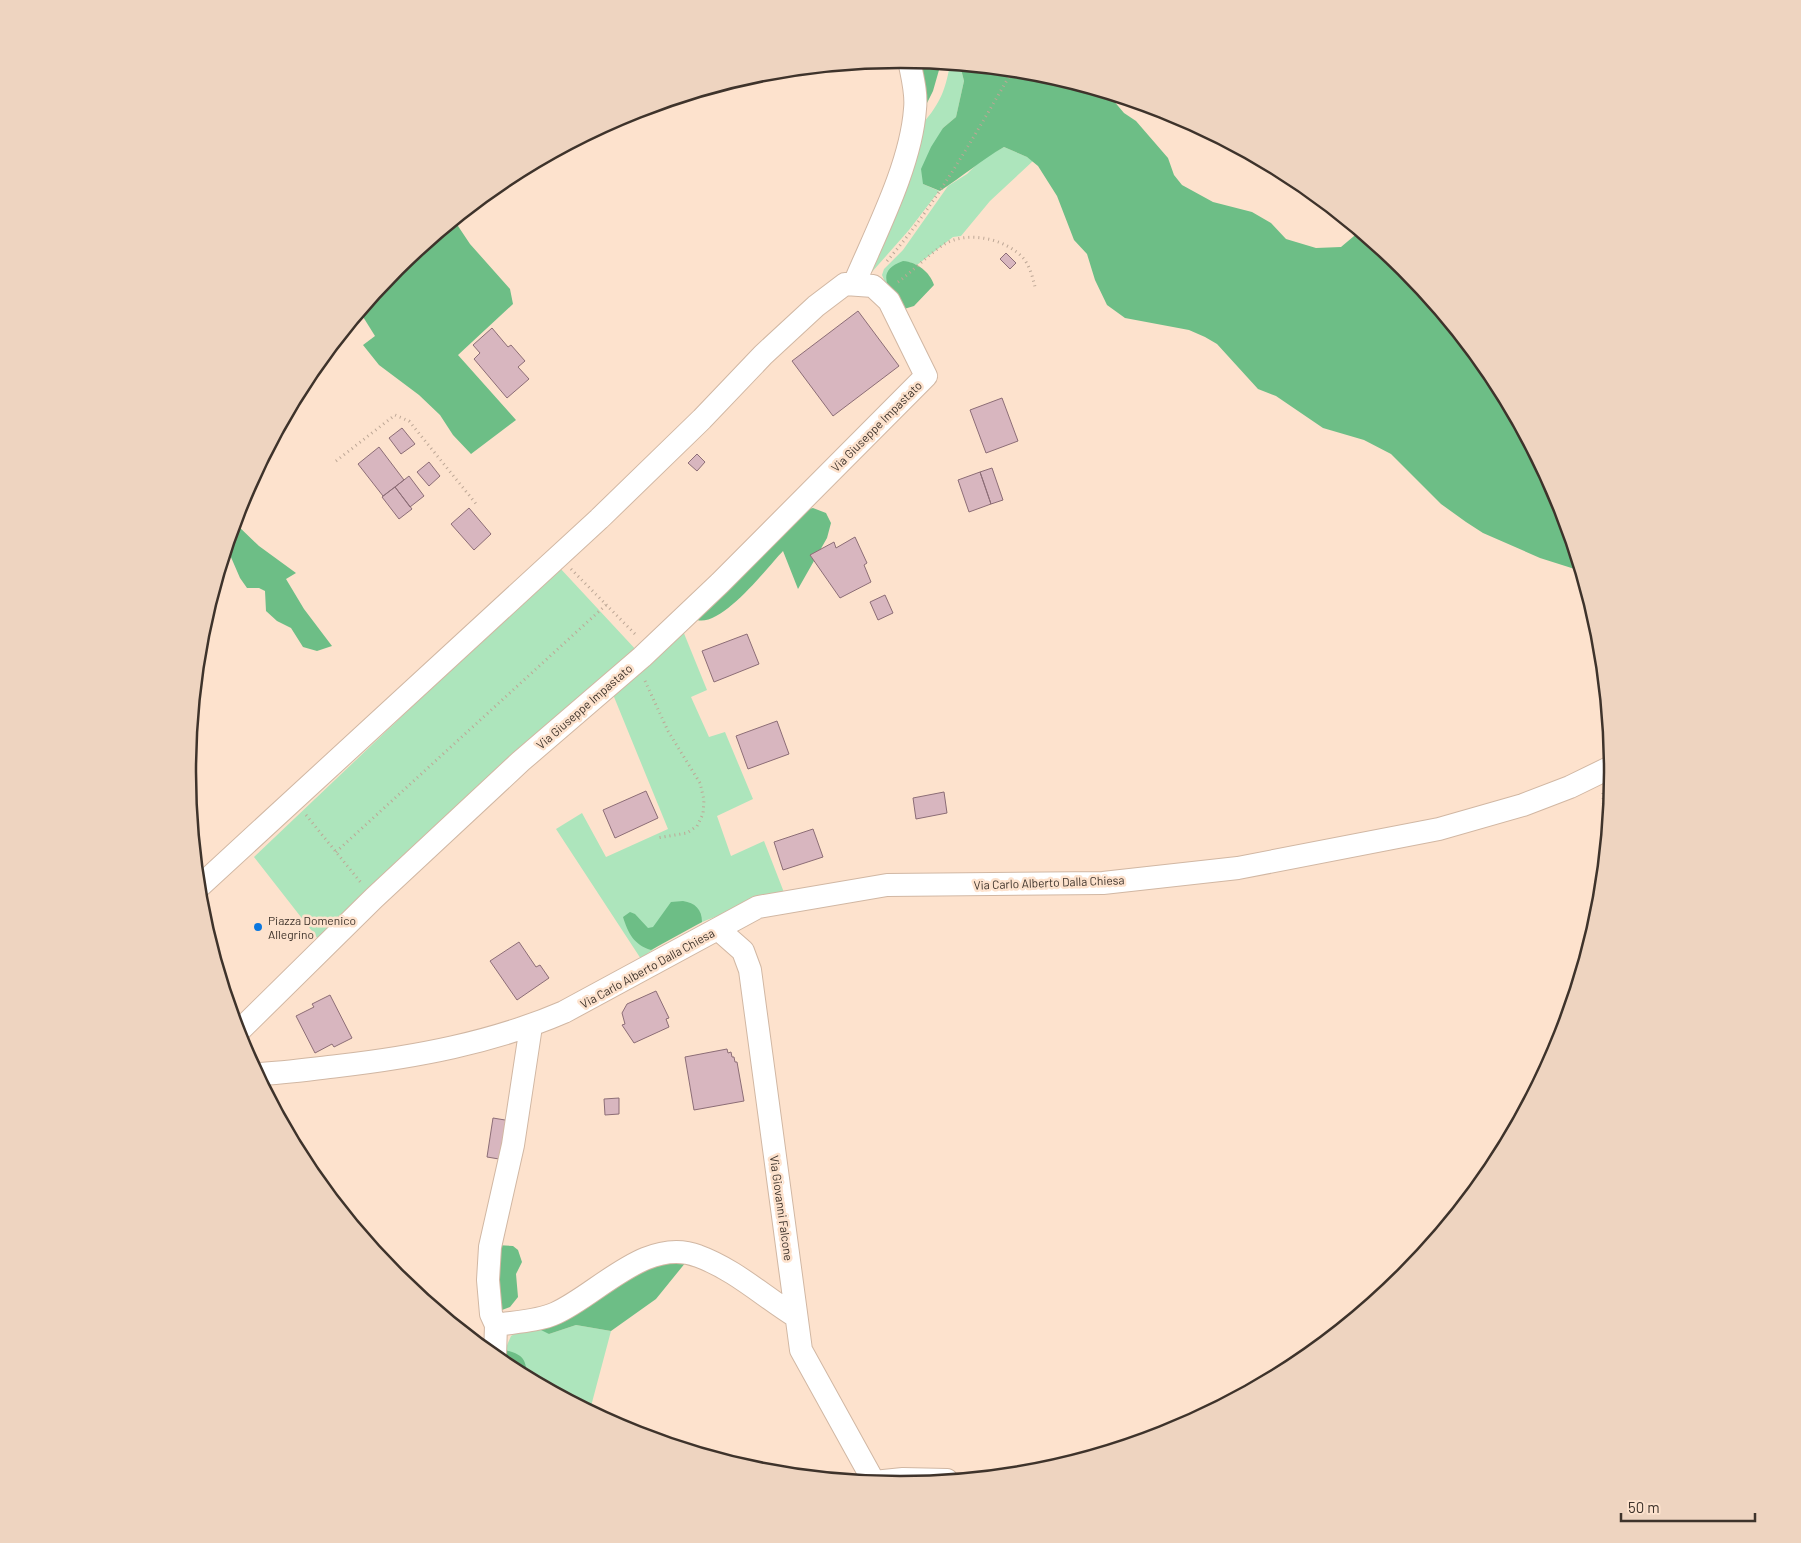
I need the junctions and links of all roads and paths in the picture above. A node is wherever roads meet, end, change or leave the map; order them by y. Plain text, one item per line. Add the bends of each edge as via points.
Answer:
1 (911, 68) edge
2 (1009, 77) edge
3 (1035, 287) dead end
4 (867, 288) junction
5 (336, 461) dead end
6 (477, 504) dead end
7 (558, 556) junction
8 (606, 605) junction
9 (642, 656) junction
10 (1604, 770) edge
11 (1604, 780) edge
12 (1603, 798) edge
13 (294, 800) junction
14 (657, 838) dead end
15 (336, 852) junction
16 (206, 880) edge
17 (374, 898) junction
18 (718, 929) junction
19 (244, 1026) edge
20 (531, 1026) junction
21 (265, 1073) edge
22 (795, 1316) junction
23 (496, 1326) junction
24 (495, 1347) edge
25 (870, 1475) edge

1 - 4 street via 915,91 913,129
2 - 4 path via 962,159 916,228
3 - 4 path via 1029,268 1020,256 992,239 966,239 943,245
4 - 7 street via 845,284 809,312
4 - 9 street, Via Giuseppe Impastato via 889,301 926,376 720,583
5 - 6 path via 395,416 409,421
7 - 8 path
7 - 13 street
8 - 9 path
8 - 15 path
9 - 14 path via 651,692 668,731 700,783 704,800 703,814 697,826 687,833
9 - 17 street, Via Giuseppe Impastato via 521,761
10 - 18 street, Via Carlo Alberto Dalla Chiesa via 1523,805 1440,829 1238,868 1102,883 886,885 758,907
11 - 12 path
13 - 15 path
13 - 16 street
15 - 17 path
17 - 19 street, Via Giuseppe Impastato
18 - 20 street, Via Carlo Alberto Dalla Chiesa via 564,1012
18 - 22 street, Via Giovanni Falcone via 743,951 750,970
20 - 21 street, Via Carlo Alberto Dalla Chiesa via 453,1048 370,1062
20 - 23 street via 514,1145 490,1247 488,1280
22 - 23 street via 723,1266 688,1252 665,1252 635,1264 554,1314
22 - 25 street, Via Giovanni Falcone via 801,1350
23 - 24 street

